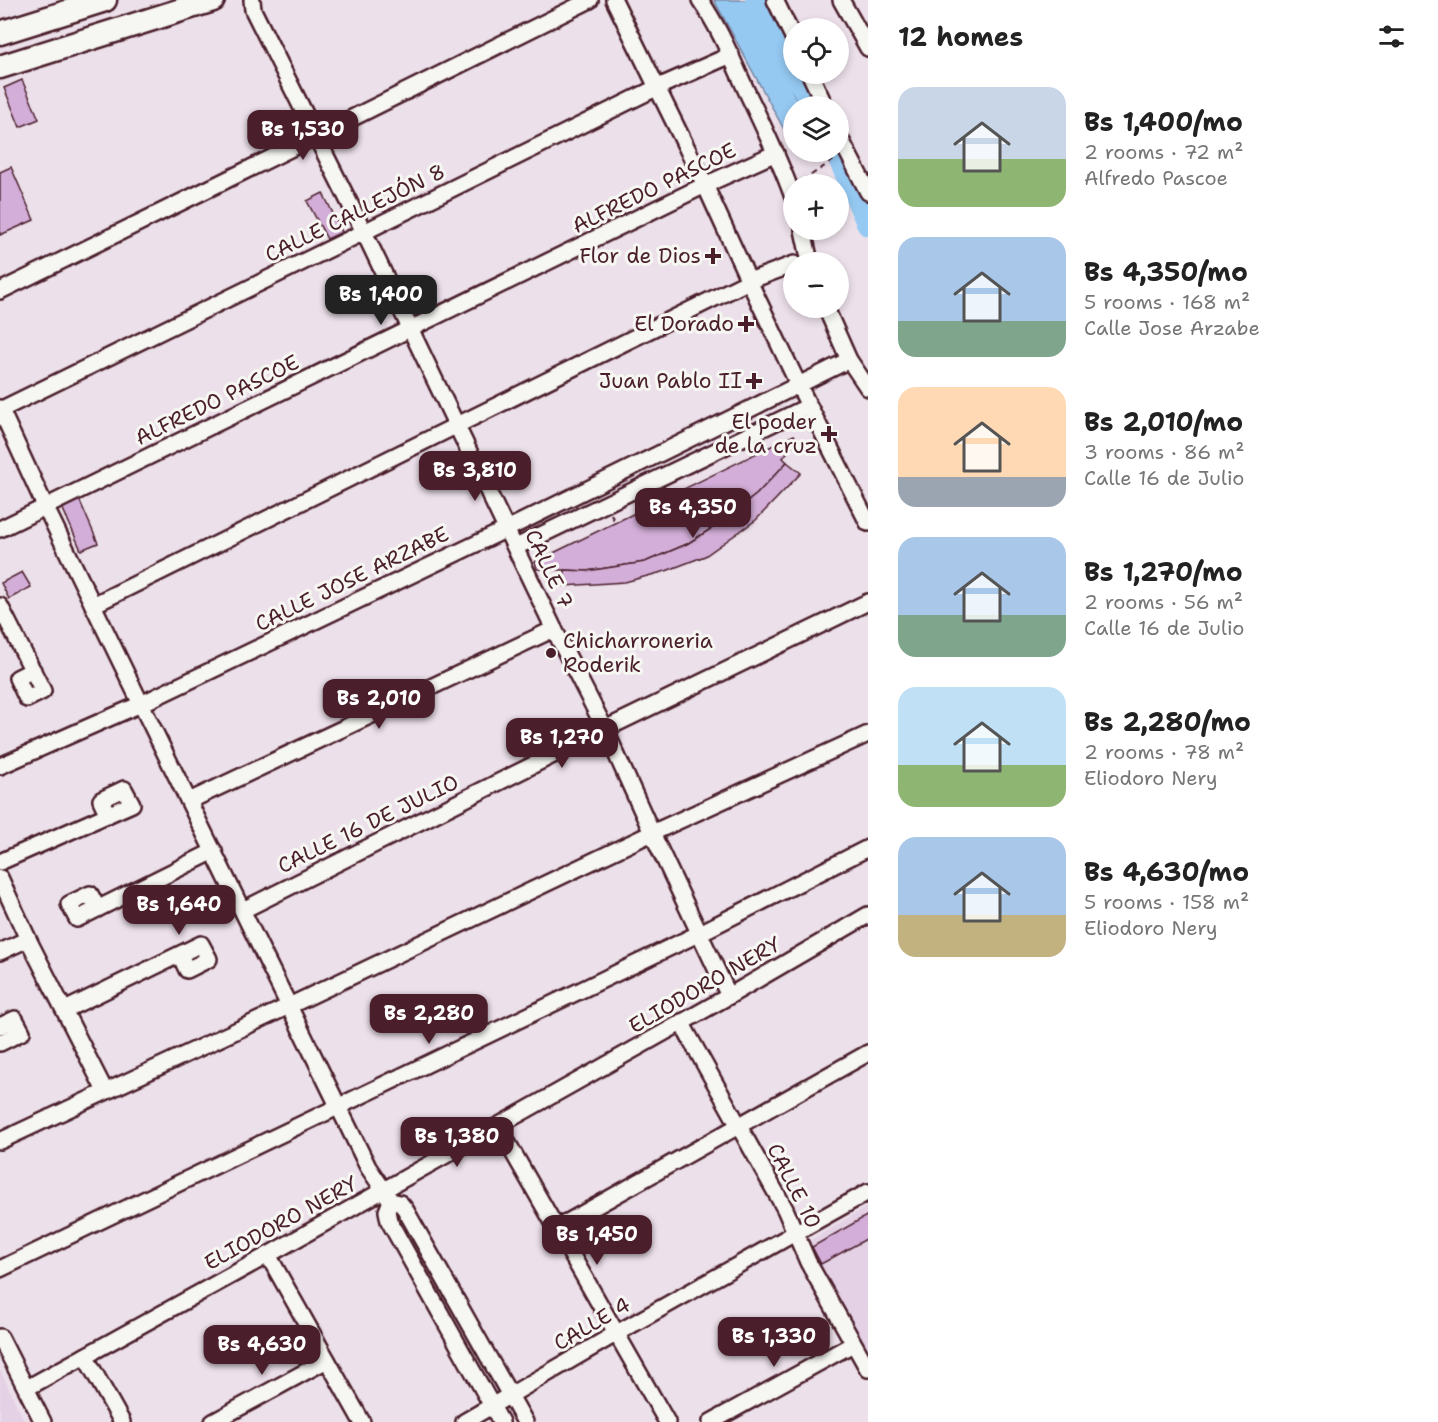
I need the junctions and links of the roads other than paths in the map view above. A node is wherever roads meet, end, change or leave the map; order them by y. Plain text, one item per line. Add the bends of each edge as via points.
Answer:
1 (105, 0) edge
2 (213, 0) edge
3 (252, 0) edge
4 (590, 0) edge
5 (614, 0) edge
6 (700, 0) edge
7 (775, 0) edge
8 (841, 0) edge
9 (80, 3) edge
10 (784, 18) edge
11 (0, 33) edge
12 (868, 48) edge
13 (731, 56) junction
14 (0, 67) edge
15 (658, 87) junction
16 (316, 136) junction
17 (849, 150) edge
18 (776, 153) junction
19 (864, 172) edge
20 (784, 174) edge
21 (705, 185) junction
22 (868, 192) edge
23 (364, 232) junction
24 (783, 269) edge
25 (748, 280) junction
26 (0, 291) edge
27 (830, 318) edge
28 (410, 330) junction
29 (849, 360) junction
30 (798, 384) junction
31 (868, 388) edge
32 (809, 406) junction
33 (0, 409) edge
34 (456, 426) junction
35 (45, 506) junction
36 (868, 523) edge
37 (0, 529) edge
38 (507, 529) junction
39 (516, 547) junction
40 (868, 602) edge
41 (93, 605) junction
42 (0, 606) edge
43 (554, 629) junction
44 (33, 670) dead end
45 (141, 704) junction
46 (605, 729) junction
47 (868, 734) edge
48 (0, 766) edge
49 (189, 801) junction
50 (108, 815) dead end
51 (652, 833) junction
52 (868, 848) edge
53 (214, 850) junction
54 (0, 862) edge
55 (0, 878) edge
56 (98, 909) dead end
57 (243, 910) junction
58 (867, 919) edge
59 (700, 933) junction
60 (28, 939) junction
61 (0, 952) edge
62 (180, 955) dead end
63 (729, 996) junction
64 (289, 1006) junction
65 (64, 1010) junction
66 (681, 1022) junction
67 (0, 1026) edge
68 (1, 1041) edge
69 (868, 1053) edge
70 (105, 1091) junction
71 (338, 1107) junction
72 (739, 1125) junction
73 (498, 1126) junction
74 (0, 1141) edge
75 (868, 1192) edge
76 (387, 1196) junction
77 (556, 1228) junction
78 (795, 1233) junction
79 (268, 1255) junction
80 (0, 1269) edge
81 (617, 1334) junction
82 (0, 1337) edge
83 (852, 1344) junction
84 (85, 1356) junction
85 (327, 1360) junction
86 (868, 1369) edge
87 (27, 1388) junction
88 (510, 1396) junction
89 (492, 1406) junction
90 (43, 1422) edge
91 (122, 1422) edge
92 (213, 1422) edge
93 (362, 1422) edge
94 (464, 1422) edge
95 (501, 1422) edge
96 (525, 1422) edge
97 (667, 1422) edge
98 (711, 1422) edge

1 - 9 highway
2 - 14 highway
3 - 16 street, CALLE 7
4 - 16 street
5 - 15 street
6 - 13 street
7 - 10 street
8 - 12 street
9 - 11 highway
13 - 15 street, CALLE CALLEJÓN 8
13 - 18 street
15 - 21 street
15 - 23 street, CALLE CALLEJÓN 8
16 - 23 street, CALLE 7
16 - 26 street
17 - 19 street
18 - 20 street
18 - 21 street, ALFREDO PASCOE
19 - 22 street
21 - 25 street
21 - 28 street, ALFREDO PASCOE
23 - 28 street, CALLE 7
23 - 33 street, CALLE CALLEJÓN 8
24 - 25 street
25 - 30 street
25 - 34 street
27 - 29 street
28 - 34 street, CALLE 7
28 - 35 street, ALFREDO PASCOE
29 - 30 street, CALLE JOSE ARZABE
29 - 31 street
30 - 32 street
30 - 38 street, CALLE JOSE ARZABE
32 - 36 street
32 - 39 street
33 - 35 street
34 - 38 street, CALLE 7
34 - 41 street
35 - 37 street, ALFREDO PASCOE
35 - 41 street
38 - 39 street, CALLE 7
38 - 45 street, CALLE JOSE ARZABE
39 - 43 street, CALLE 7
40 - 46 street, CALLE 16 DE JULIO
41 - 45 street
42 - 44 street
43 - 46 street, CALLE 7
43 - 49 street
45 - 48 street, CALLE JOSE ARZABE
45 - 49 street
46 - 51 street, CALLE 7
46 - 57 street, CALLE 16 DE JULIO
47 - 51 street
49 - 53 street
50 - 54 street
51 - 59 street, CALLE 7
51 - 64 street
52 - 59 street
53 - 56 street
53 - 57 street
55 - 60 street
57 - 64 street
58 - 63 street, ELIODORO NERY
59 - 63 street, CALLE 7
59 - 71 street
60 - 61 street
60 - 65 street
62 - 65 street
63 - 66 street, ELIODORO NERY
64 - 70 street
64 - 71 street
65 - 70 street
66 - 72 street, CALLE 10
66 - 73 street, ELIODORO NERY
67 - 68 street via 15,1019 22,1032
69 - 72 street
70 - 74 street
71 - 76 street
71 - 80 street
72 - 77 street
72 - 78 street, CALLE 10
73 - 76 street, ELIODORO NERY
73 - 77 street
75 - 78 street, CALLE 4
76 - 79 street, ELIODORO NERY
76 - 88 street via 405,1209
76 - 89 street via 389,1221
77 - 81 street
78 - 81 street, CALLE 4
78 - 83 street, CALLE 10
79 - 84 street, ELIODORO NERY
79 - 85 street
81 - 88 street, CALLE 4
81 - 97 street
82 - 87 street
83 - 86 street, CALLE 10
83 - 98 street
84 - 87 street, ELIODORO NERY
84 - 91 street
85 - 92 street
85 - 93 street
87 - 90 street
88 - 89 street, CALLE 4
88 - 96 street
89 - 94 street, CALLE 4
89 - 95 street

